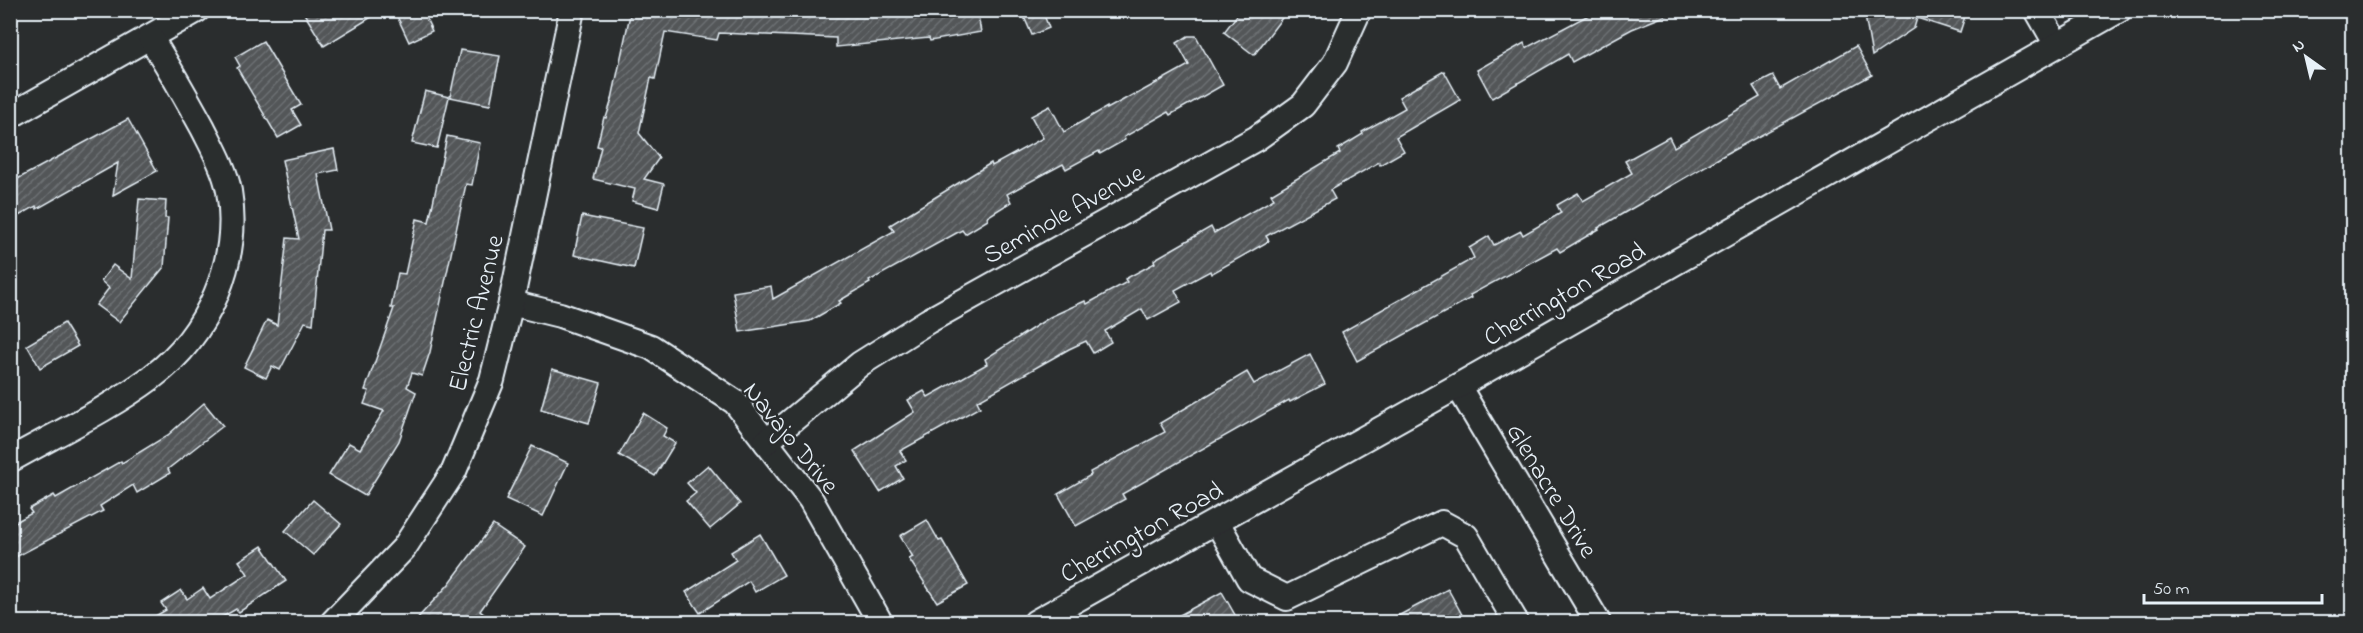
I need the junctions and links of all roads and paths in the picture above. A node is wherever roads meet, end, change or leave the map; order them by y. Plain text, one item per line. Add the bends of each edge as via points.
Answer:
1 (197, 10) edge
2 (572, 10) edge
3 (1359, 10) edge
4 (2037, 10) edge
5 (2119, 10) edge
6 (150, 37) junction
7 (2057, 45) junction
8 (10, 116) edge
9 (511, 303) junction
10 (1458, 386) junction
11 (765, 442) junction
12 (10, 460) edge
13 (1216, 522) junction
14 (333, 622) edge
15 (880, 622) edge
16 (1036, 622) edge
17 (1516, 622) edge
18 (1598, 622) edge

1 - 6 street
2 - 9 street, Electric Avenue
3 - 11 street, Seminole Avenue via 1335,63 1303,105 1266,131 928,321 860,364
4 - 7 street
5 - 7 street, Cherrington Road
6 - 8 street
6 - 12 street via 219,160 229,191 228,256 218,288 204,322 153,376
7 - 10 street, Cherrington Road
9 - 11 street, Navajo Drive via 560,315 651,347 735,402
9 - 14 street, Electric Avenue via 492,380 454,471 404,548
10 - 13 street, Cherrington Road
10 - 18 street, Glenacre Drive
11 - 15 street, Navajo Drive via 810,500
13 - 16 street, Cherrington Road
13 - 17 street via 1249,579 1287,598 1442,523 1466,537

